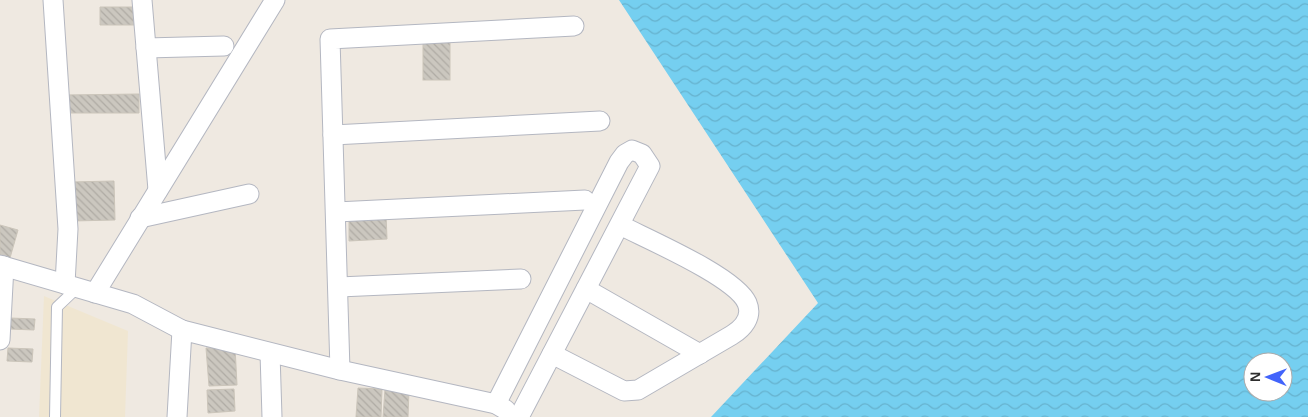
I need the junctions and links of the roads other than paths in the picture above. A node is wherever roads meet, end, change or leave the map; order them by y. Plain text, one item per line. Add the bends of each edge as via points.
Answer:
1 (53, 0) edge
2 (142, 0) edge
3 (275, 0) edge
4 (574, 26) dead end
5 (224, 46) dead end
6 (146, 48) junction
7 (600, 121) dead end
8 (333, 134) junction
9 (158, 190) junction
10 (249, 194) dead end
11 (585, 200) dead end
12 (336, 212) junction
13 (140, 218) junction
14 (620, 225) junction
15 (2, 266) edge
16 (521, 279) dead end
17 (339, 287) junction
18 (79, 288) junction
19 (586, 289) junction
20 (182, 330) junction
21 (0, 340) edge
22 (270, 353) junction
23 (552, 354) junction
24 (700, 354) junction
25 (340, 370) junction
26 (496, 404) junction
27 (55, 417) edge
28 (177, 417) edge
29 (272, 417) edge
30 (519, 417) edge

1 - 18 street via 68,229
2 - 6 street
3 - 9 street
4 - 8 street via 330,39
5 - 6 street
6 - 9 street
7 - 8 street
8 - 12 street
9 - 13 street
10 - 13 street
11 - 12 street
12 - 17 street
13 - 18 street
14 - 19 street
14 - 24 street via 716,274 747,301 748,314 744,325
14 - 26 street via 650,166 642,154 632,150 625,154 614,171
15 - 18 street
15 - 21 street
16 - 17 street
17 - 25 street
18 - 20 street via 132,304
18 - 27 lane via 56,307
19 - 23 street
19 - 24 street
20 - 22 street
20 - 28 street
22 - 25 street
22 - 29 street
23 - 24 street via 631,392
23 - 30 street
25 - 26 street
26 - 30 street

